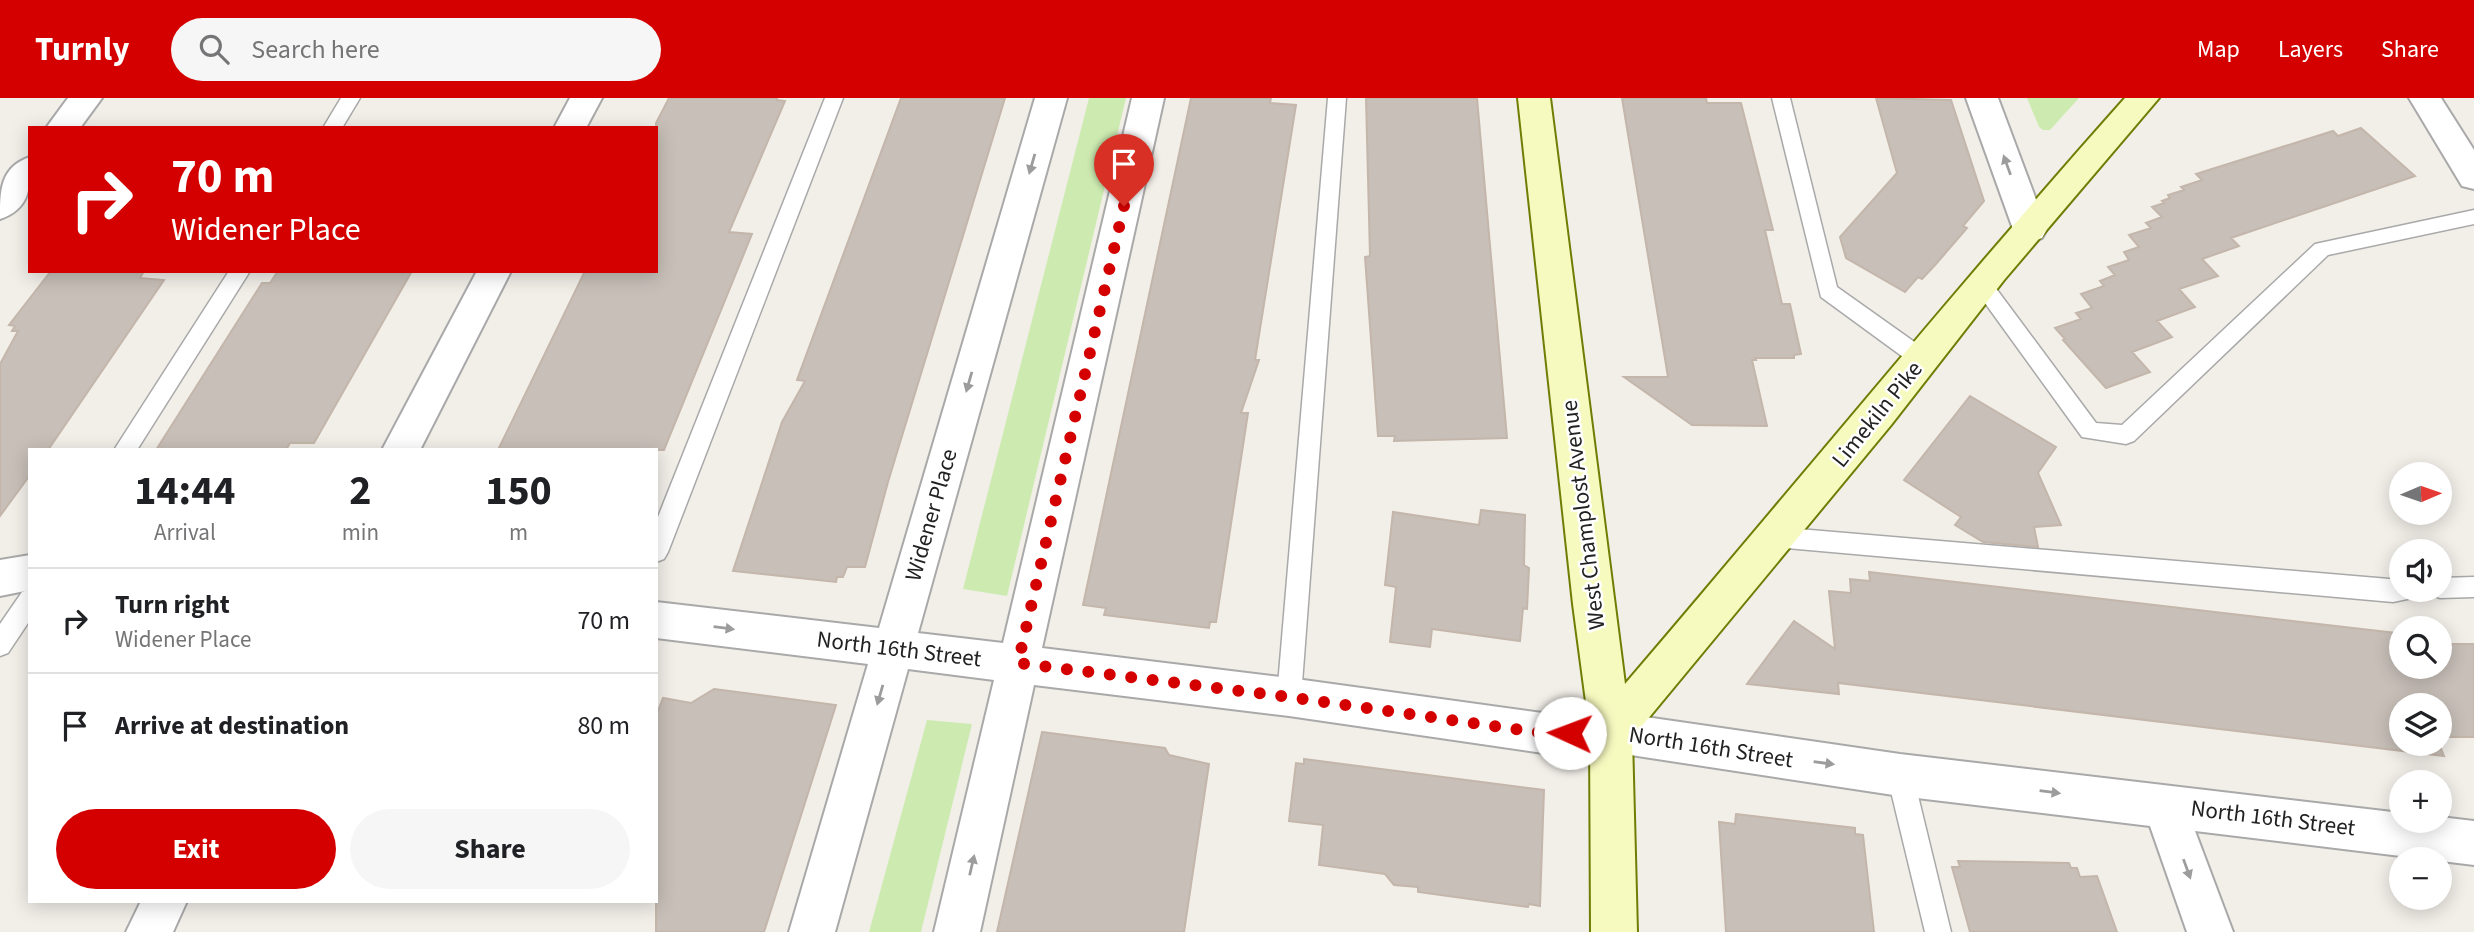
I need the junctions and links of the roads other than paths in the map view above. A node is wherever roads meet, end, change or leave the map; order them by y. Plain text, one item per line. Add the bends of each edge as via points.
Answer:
1 (86, 98) edge
2 (351, 98) edge
3 (586, 98) edge
4 (834, 98) edge
5 (1051, 98) edge
6 (1148, 98) edge
7 (1337, 98) edge
8 (1534, 98) edge
9 (1781, 98) edge
10 (1982, 98) edge
11 (2143, 98) edge
12 (2426, 98) edge
13 (64, 126) edge
14 (333, 126) edge
15 (571, 126) edge
16 (28, 171) edge
17 (2474, 177) edge
18 (0, 206) edge
19 (2474, 217) edge
20 (2030, 229) junction
21 (239, 273) edge
22 (494, 273) edge
23 (1982, 285) junction
24 (1922, 359) junction
25 (126, 448) edge
26 (402, 448) edge
27 (1775, 537) junction
28 (658, 547) edge
29 (28, 572) edge
30 (0, 578) edge
31 (2474, 587) edge
32 (2452, 588) edge
33 (2389, 591) edge
34 (28, 602) edge
35 (658, 620) edge
36 (0, 645) edge
37 (893, 648) junction
38 (1018, 663) junction
39 (1289, 697) junction
40 (1611, 732) junction
41 (1900, 775) junction
42 (2164, 805) junction
43 (2474, 843) edge
44 (164, 903) edge
45 (149, 932) edge
46 (813, 932) edge
47 (957, 932) edge
48 (1614, 932) edge
49 (1938, 932) edge
50 (2210, 932) edge

1 - 13 street
2 - 14 lane
3 - 15 street
4 - 28 lane
5 -> 37 street, Widener Place
6 - 38 street
7 - 39 lane
8 - 40 street, West Champlost Avenue
9 - 24 lane via 1828,291
20 -> 10 street
11 - 20 street, Limekiln Pike
12 - 17 street
16 - 18 street
19 - 23 lane via 2322,249 2126,435 2090,431
20 - 23 street, Limekiln Pike
21 - 25 lane
22 - 26 street
23 - 24 street, Limekiln Pike
24 - 27 street, Limekiln Pike
27 - 33 lane
27 - 40 street, Limekiln Pike
29 - 30 street
31 - 32 lane
34 - 36 lane
35 -> 37 street, North 16th Street
37 - 38 street, North 16th Street
37 -> 46 street, Widener Place
38 - 39 street, North 16th Street
47 -> 38 street
39 - 40 street, North 16th Street via 1550,734
40 -> 41 street, North 16th Street
40 - 48 street, West Champlost Avenue
41 -> 42 street, North 16th Street
41 - 49 lane
42 - 43 street, North 16th Street
42 -> 50 street
44 - 45 street

